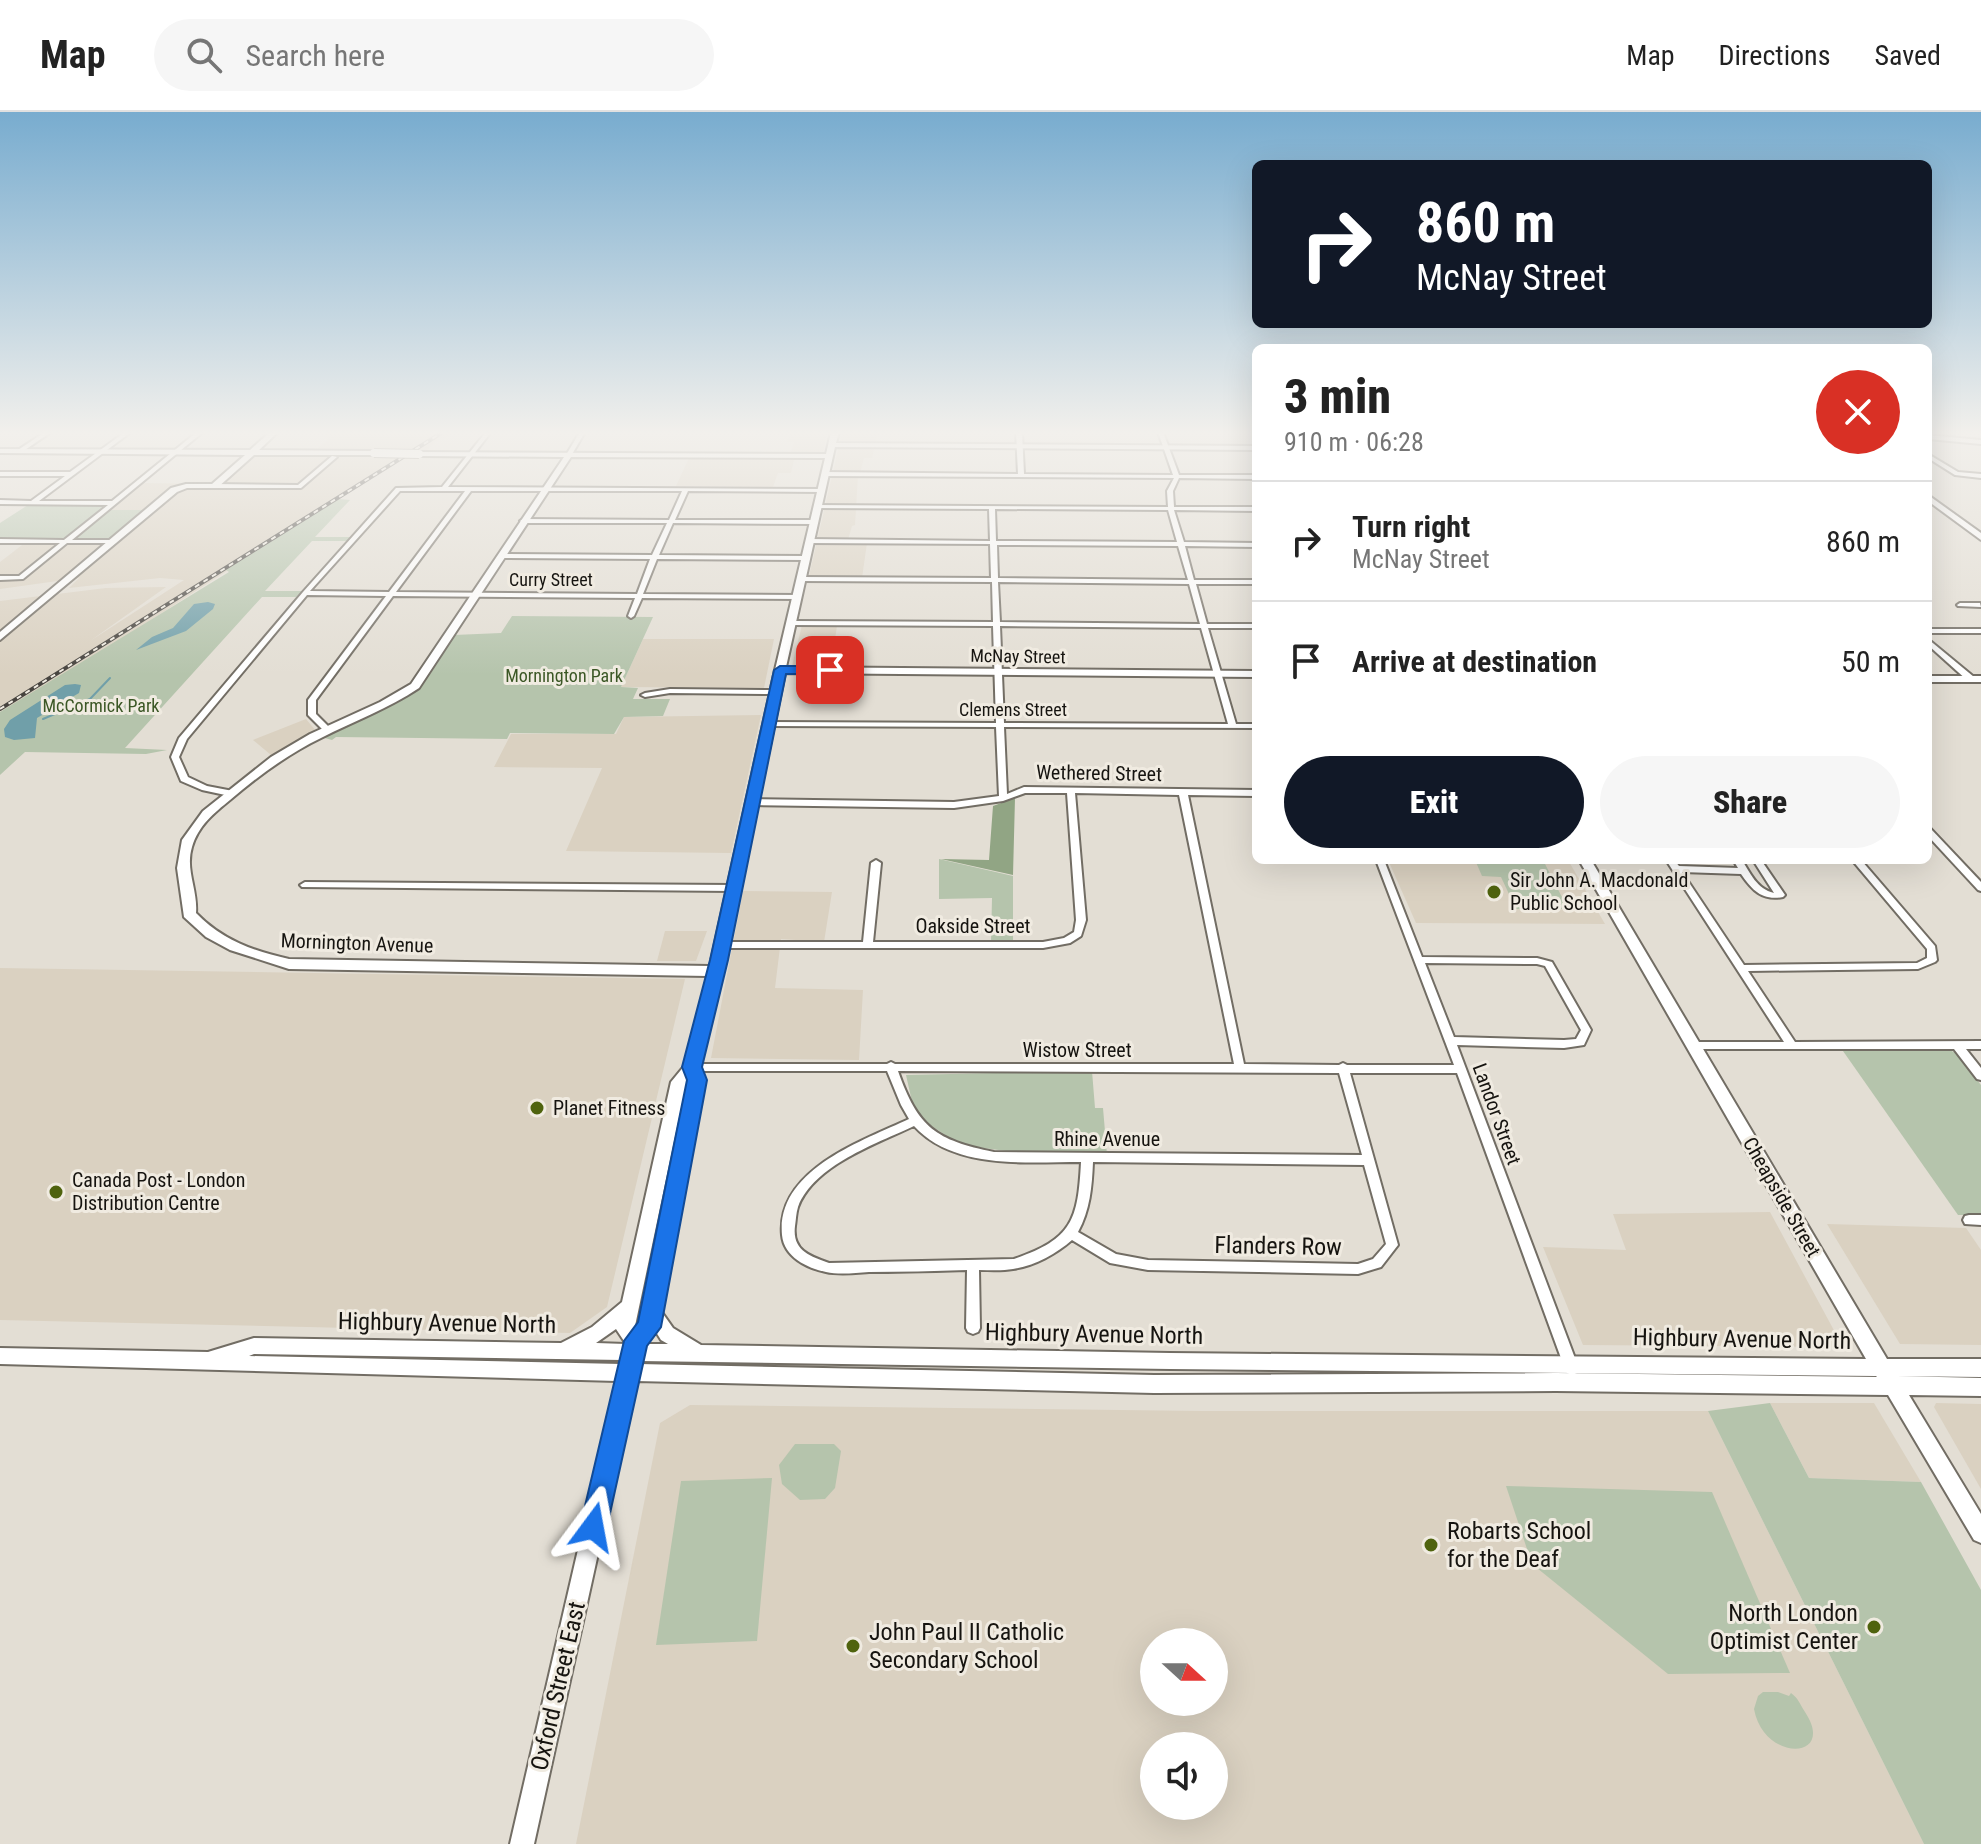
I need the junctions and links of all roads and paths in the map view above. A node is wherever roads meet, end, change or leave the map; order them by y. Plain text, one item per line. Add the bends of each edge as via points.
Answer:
1 (102, 513) edge
2 (148, 513) edge
3 (377, 513) edge
4 (451, 513) edge
5 (529, 513) edge
6 (675, 513) edge
7 (816, 513) edge
8 (992, 513) edge
9 (1172, 513) edge
10 (1949, 513) edge
11 (523, 521) junction
12 (671, 522) junction
13 (815, 522) junction
14 (1981, 537) edge
15 (0, 541) edge
16 (67, 541) junction
17 (810, 541) junction
18 (112, 542) junction
19 (992, 542) junction
20 (1181, 544) junction
21 (1252, 545) edge
22 (501, 556) junction
23 (654, 558) junction
24 (806, 558) junction
25 (0, 578) edge
26 (801, 579) junction
27 (994, 581) junction
28 (1192, 582) junction
29 (1252, 582) edge
30 (305, 593) junction
31 (391, 594) junction
32 (476, 595) junction
33 (638, 596) junction
34 (798, 597) junction
35 (1960, 605) dead end
36 (1970, 605) junction
37 (1980, 605) edge
38 (1981, 614) edge
39 (631, 616) dead end
40 (793, 623) junction
41 (995, 623) junction
42 (1204, 626) junction
43 (1252, 626) edge
44 (1932, 631) edge
45 (1981, 631) edge
46 (0, 637) edge
47 (1932, 644) edge
48 (780, 670) junction
49 (997, 672) junction
50 (1217, 674) junction
51 (1252, 674) edge
52 (1932, 679) edge
53 (1976, 679) edge
54 (775, 692) junction
55 (645, 695) dead end
56 (769, 724) junction
57 (999, 725) junction
58 (1233, 726) junction
59 (1252, 726) edge
60 (328, 730) junction
61 (1071, 791) junction
62 (1183, 792) junction
63 (230, 793) junction
64 (1252, 793) edge
65 (1003, 798) junction
66 (751, 802) junction
67 (1932, 835) edge
68 (876, 863) dead end
69 (1382, 864) edge
70 (1587, 864) edge
71 (1740, 864) edge
72 (1760, 864) edge
73 (1859, 864) edge
74 (1674, 865) edge
75 (1745, 871) junction
76 (305, 885) dead end
77 (734, 888) junction
78 (1981, 888) edge
79 (868, 944) junction
80 (722, 945) junction
81 (1420, 960) junction
82 (1742, 968) junction
83 (716, 971) junction
84 (1450, 1041) junction
85 (1981, 1045) edge
86 (1693, 1046) junction
87 (1792, 1046) junction
88 (1958, 1046) junction
89 (891, 1066) junction
90 (692, 1067) junction
91 (1343, 1067) junction
92 (1240, 1069) junction
93 (1461, 1069) junction
94 (1981, 1076) edge
95 (914, 1121) junction
96 (1087, 1157) junction
97 (1369, 1160) junction
98 (1073, 1235) junction
99 (973, 1265) junction
100 (630, 1306) junction
101 (652, 1312) junction
102 (973, 1328) dead end
103 (560, 1352) junction
104 (699, 1353) junction
105 (632, 1355) junction
106 (0, 1356) edge
107 (209, 1360) junction
108 (1570, 1362) junction
109 (1882, 1367) junction
110 (1981, 1368) edge
111 (1577, 1382) junction
112 (1895, 1386) junction
113 (1981, 1387) edge
114 (1981, 1533) edge
115 (522, 1844) edge

1 - 16 street
2 - 18 street
3 - 30 street
4 - 31 street
5 - 11 street, Mornington Avenue
6 - 12 street
7 - 13 street, Oxford Street East
8 - 19 street
9 - 20 street
10 - 14 street
11 - 12 street
11 - 22 street, Mornington Avenue
12 - 13 street
12 - 23 street
13 - 17 street, Oxford Street East
15 - 16 street
16 - 18 street
16 - 25 street via 21,578
17 - 19 street
17 - 24 street, Oxford Street East
18 - 46 street
19 - 20 street
19 - 27 street
20 - 21 street
20 - 28 street
22 - 23 street
22 - 32 street, Mornington Avenue
23 - 24 street
23 - 33 street
24 - 26 street, Oxford Street East
26 - 27 street
26 - 34 street, Oxford Street East
27 - 28 street
27 - 41 street
28 - 29 street
28 - 42 street
30 - 31 street, Curry Street
30 - 63 street via 177,750 184,779
31 - 32 street, Curry Street
31 - 60 street via 312,700 312,715
32 - 33 street, Curry Street
32 - 60 street, Mornington Avenue via 415,686 383,707
33 - 34 street, Curry Street
33 - 39 street
34 - 40 street, Oxford Street East
35 - 36 street
36 - 37 street
36 - 38 street
40 - 41 street
40 - 48 street, Oxford Street East
41 - 42 street
41 - 49 street
42 - 43 street
42 - 50 street
44 - 45 street
47 - 53 street
48 - 49 street, McNay Street
48 - 54 street, Oxford Street East
49 - 50 street, McNay Street
49 - 57 street
50 - 51 street, McNay Street
50 - 58 street
52 - 53 street
54 - 55 street
54 - 56 street, Oxford Street East
56 - 57 street, Clemens Street
56 - 66 street, Oxford Street East
57 - 58 street, Clemens Street
57 - 65 street
58 - 59 street, Clemens Street
60 - 63 street, Mornington Avenue
61 - 62 street, Wethered Street
61 - 65 street, Wethered Street via 1024,790
61 - 79 street, Oakside Street via 1078,934 1043,945
62 - 64 street, Wethered Street
62 - 92 street
63 - 83 street, Mornington Avenue via 192,831 183,882 189,914 201,927 250,955 289,964
65 - 66 street, Wethered Street via 954,805
66 - 77 street, Oxford Street East
67 - 78 street
68 - 79 street
69 - 81 street, Landor Street
70 - 86 street, Cheapside Street
71 - 75 street
72 - 75 street via 1780,895 1761,893
73 - 82 street via 1932,948 1932,960 1918,966
74 - 75 street
74 - 82 street
76 - 77 street
77 - 80 street, Oxford Street East
79 - 80 street, Oakside Street
80 - 83 street, Oxford Street East
81 - 84 street, Landor Street
81 - 84 street via 1549,964 1586,1030 1580,1042 1564,1044
82 - 87 street
83 - 90 street, Oxford Street East
84 - 93 street, Landor Street
85 - 88 street
86 - 87 street
86 - 109 street, Cheapside Street
87 - 88 street
88 - 94 street
89 - 90 street, Wistow Street
89 - 92 street, Wistow Street
89 - 95 street, Rhine Avenue
90 - 100 street, Oxford Street East via 679,1082
90 - 101 street, Oxford Street East via 697,1080
91 - 92 street, Wistow Street
91 - 93 street, Wistow Street
91 - 97 street, Flanders Row
93 - 108 street, Landor Street
95 - 96 street, Rhine Avenue via 961,1151 994,1157
95 - 99 street via 813,1173 799,1188 788,1214 788,1240 804,1260 829,1268
96 - 97 street, Rhine Avenue
96 - 98 street via 1082,1213
97 - 98 street, Flanders Row via 1392,1245 1377,1263 1358,1269 1148,1265 1114,1259
98 - 99 street via 1014,1264
99 - 102 street
100 - 103 street via 598,1333
100 - 105 street, Oxford Street East via 625,1328
101 - 104 street via 667,1334
101 - 105 street, Oxford Street East
103 - 105 street, Highbury Avenue North
103 - 107 street, Highbury Avenue North via 254,1346
104 - 105 street, Highbury Avenue North
104 - 108 street, Highbury Avenue North
105 - 107 street, Highbury Avenue North via 241,1364
105 - 111 street, Highbury Avenue North via 1154,1384
105 - 115 street, Oxford Street East
106 - 107 street, Highbury Avenue North
108 - 109 street, Highbury Avenue North
108 - 111 street, Landor Street
109 - 110 street, Highbury Avenue North
109 - 112 street, Cheapside Street
111 - 112 street, Highbury Avenue North
112 - 113 street, Highbury Avenue North
112 - 114 street, Cheapside Street

